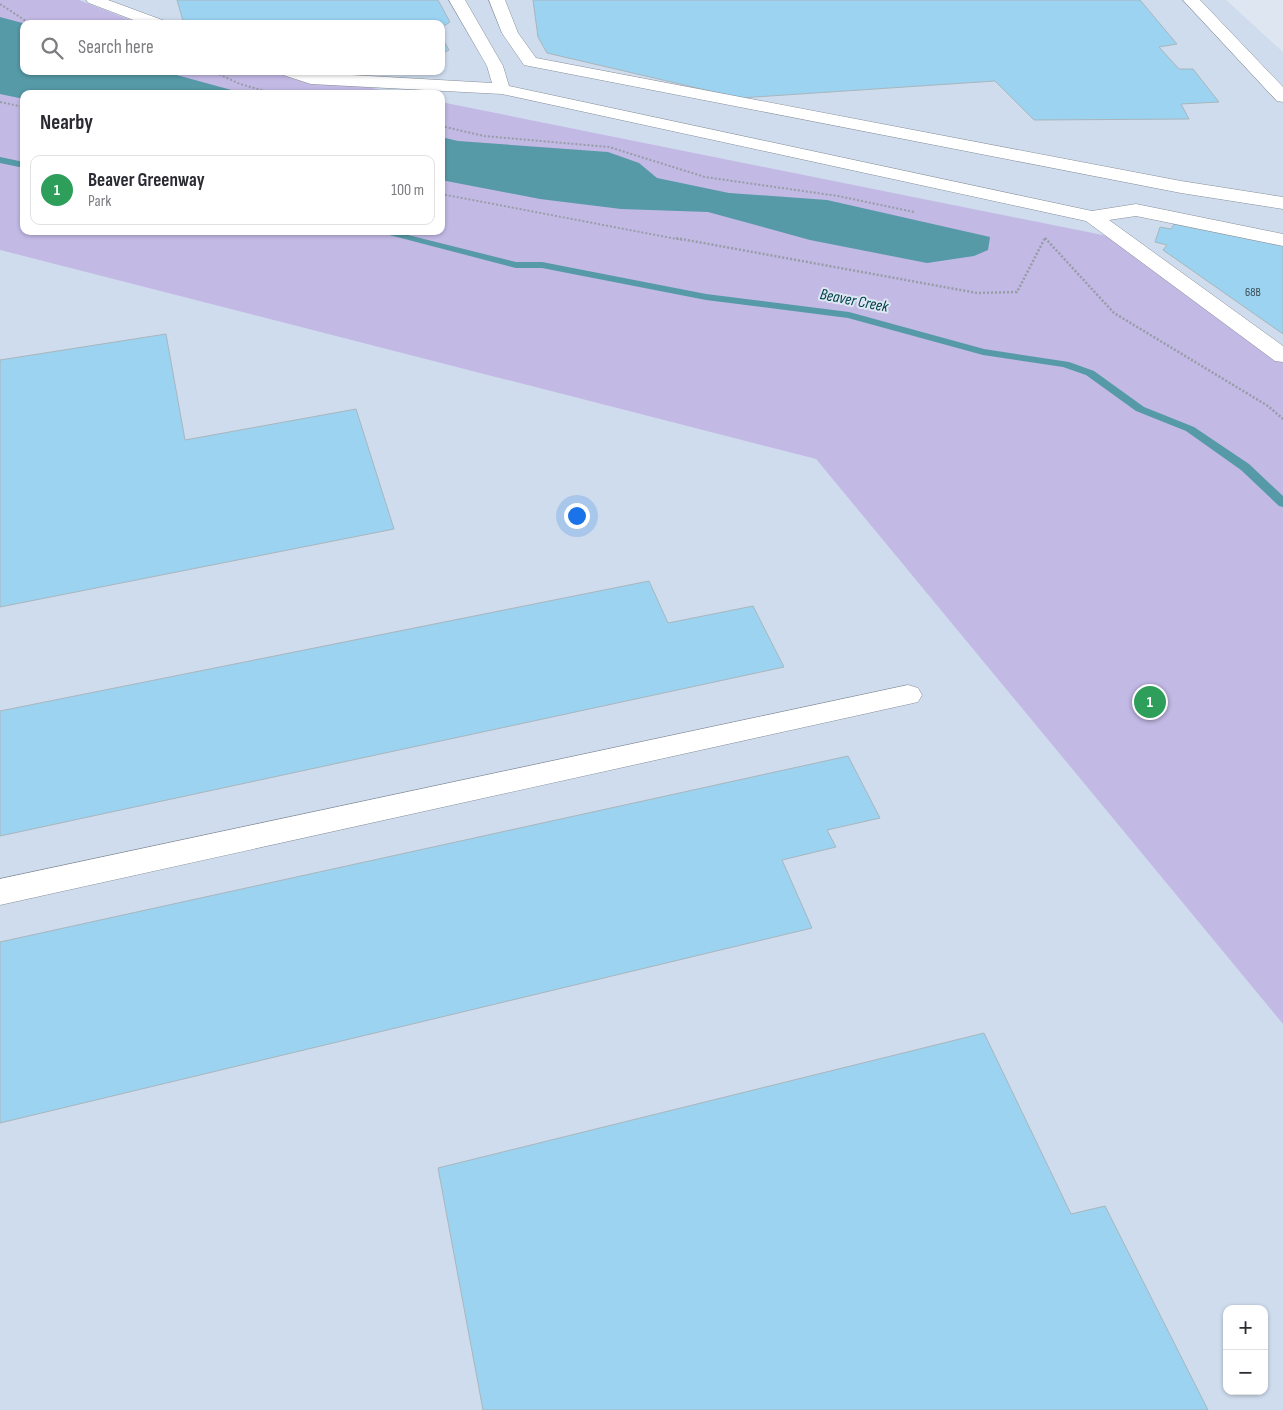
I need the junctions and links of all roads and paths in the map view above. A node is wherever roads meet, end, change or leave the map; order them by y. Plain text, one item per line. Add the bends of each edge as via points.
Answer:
1 (94, 0) edge
2 (457, 0) edge
3 (497, 0) edge
4 (1190, 0) edge
5 (0, 4) edge
6 (24, 20) edge
7 (148, 20) edge
8 (221, 75) edge
9 (300, 75) edge
10 (502, 89) junction
11 (264, 90) edge
12 (1283, 97) edge
13 (0, 102) edge
14 (20, 106) edge
15 (445, 127) edge
16 (445, 195) edge
17 (1283, 203) edge
18 (922, 213) dead end
19 (1092, 217) junction
20 (1036, 236) dead end
21 (1045, 238) junction
22 (1283, 240) edge
23 (1283, 356) edge
24 (1283, 419) edge
25 (908, 695) dead end
26 (0, 892) edge

1 - 7 lane
2 - 10 lane via 495,66
3 - 17 lane via 502,21 530,62 1180,187
4 - 12 lane
5 - 6 path
8 - 11 path
9 - 10 lane via 311,79
10 - 19 lane
13 - 14 path
15 - 18 path via 484,136 609,147 706,177 838,196
16 - 21 path via 977,292 1017,292
19 - 22 lane via 1136,210
19 - 23 lane
20 - 21 path
21 - 24 path via 1114,314 1268,406
25 - 26 lane

